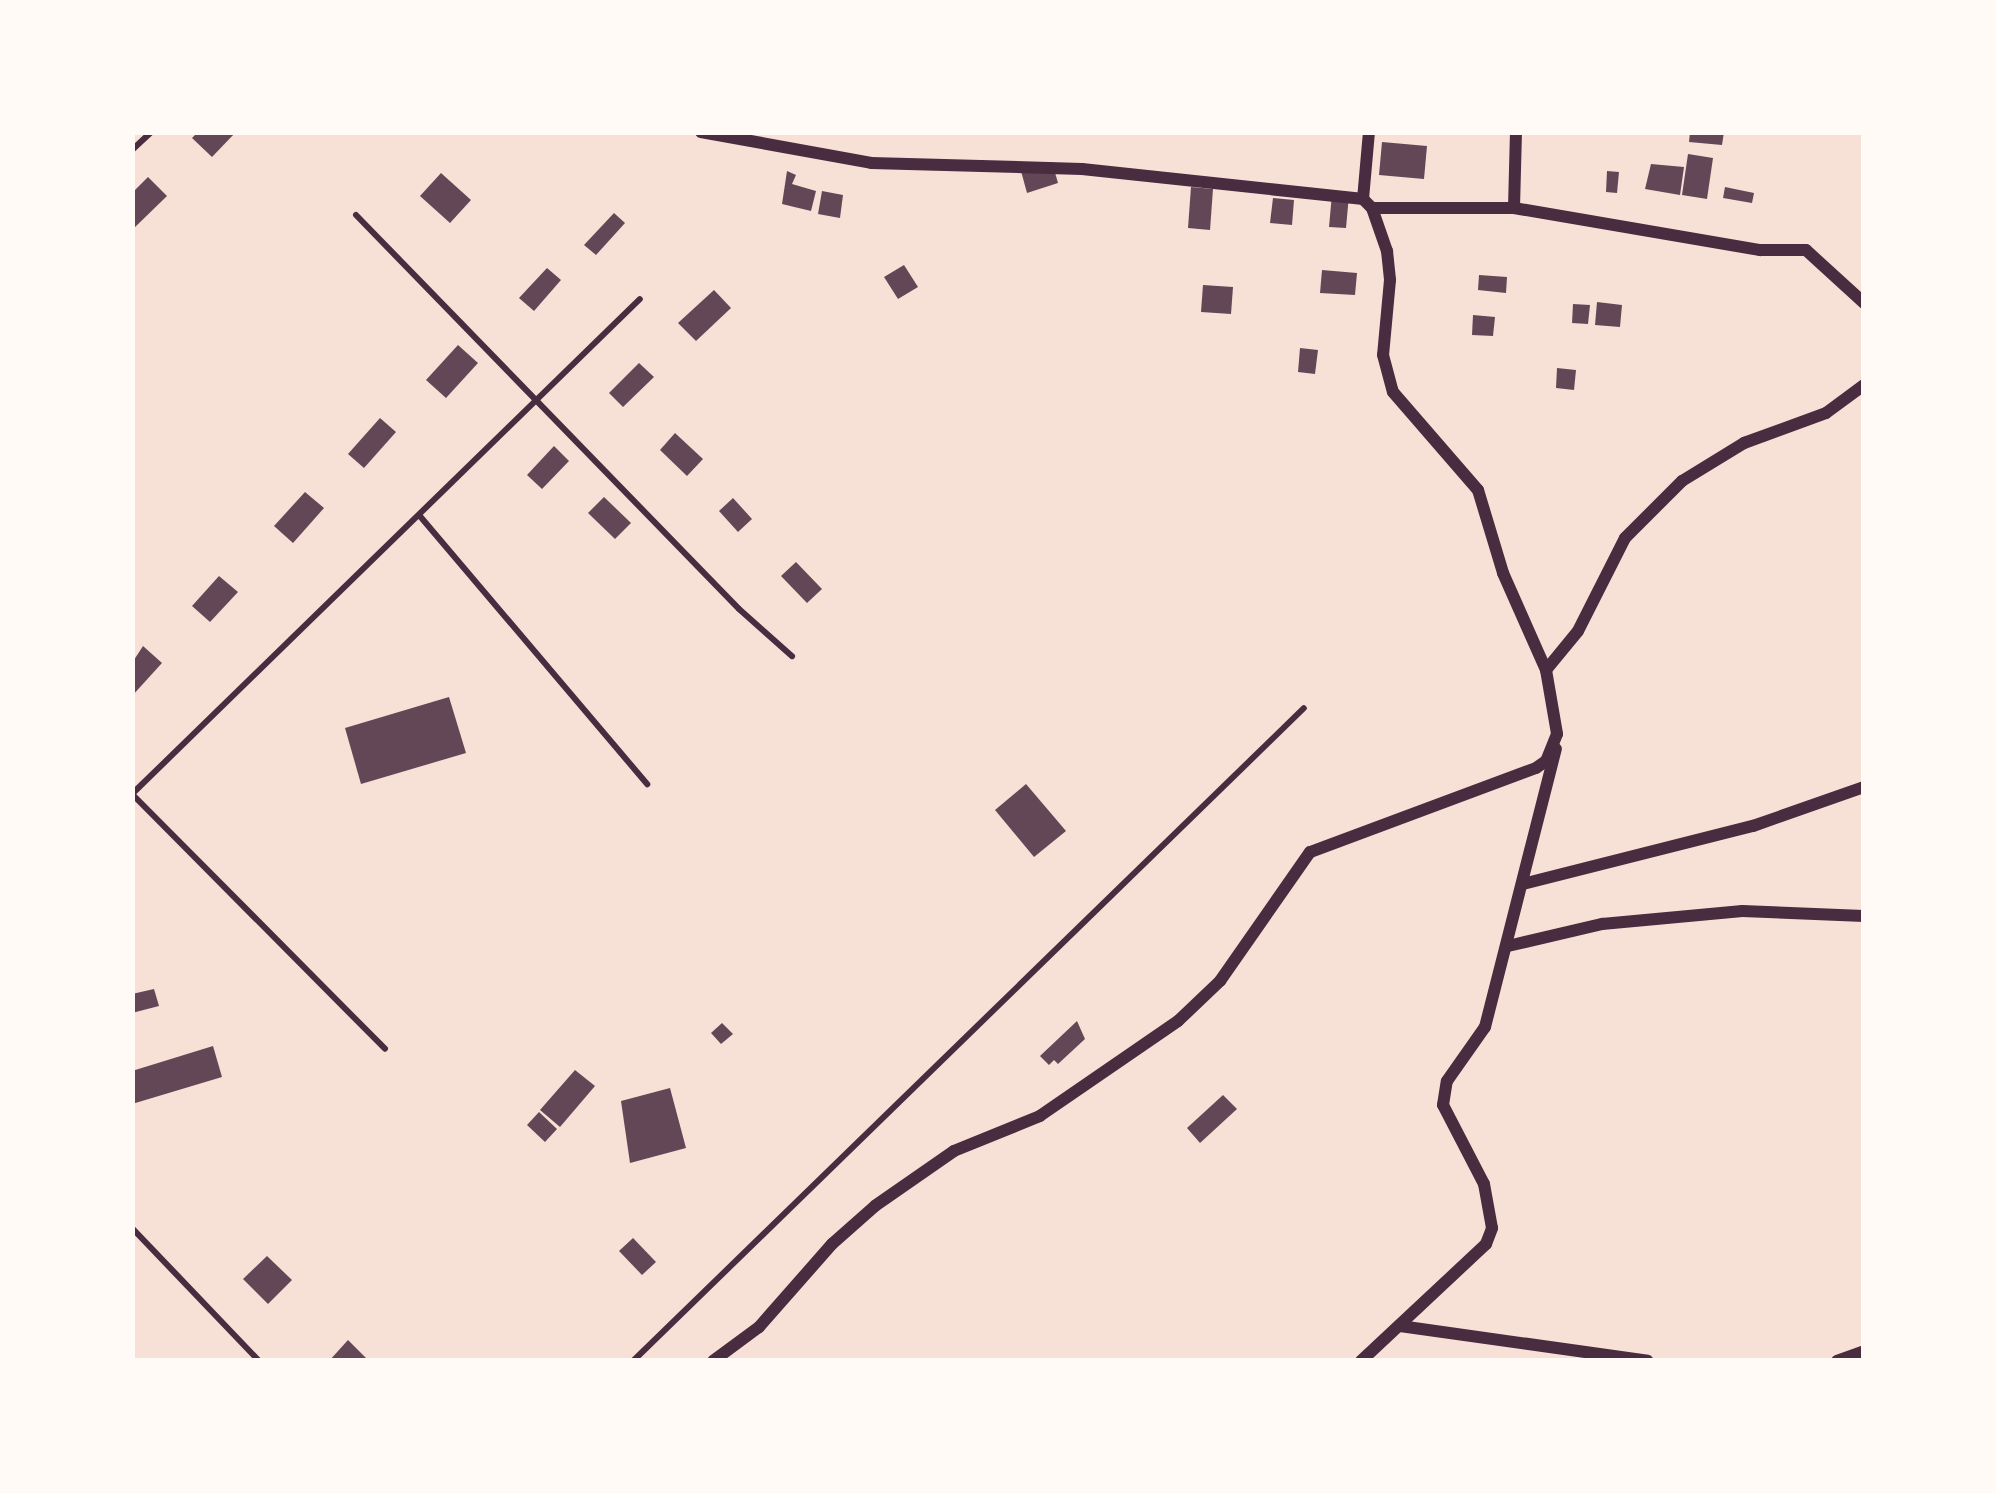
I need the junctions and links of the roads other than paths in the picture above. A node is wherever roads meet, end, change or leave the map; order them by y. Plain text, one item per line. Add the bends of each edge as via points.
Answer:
1 (151, 132) edge
2 (701, 132) edge
3 (1369, 132) edge
4 (1516, 132) edge
5 (132, 150) edge
6 (1368, 204) junction
7 (1514, 208) junction
8 (356, 215) dead end
9 (640, 299) dead end
10 (1864, 303) edge
11 (1864, 385) edge
12 (536, 399) junction
13 (419, 514) junction
14 (792, 656) dead end
15 (1546, 670) junction
16 (1304, 708) dead end
17 (1557, 734) junction
18 (646, 784) dead end
19 (1864, 787) edge
20 (132, 794) edge
21 (1523, 884) junction
22 (1864, 916) edge
23 (1508, 946) junction
24 (385, 1049) dead end
25 (132, 1228) edge
26 (1400, 1326) junction
27 (1864, 1352) edge
28 (259, 1361) edge
29 (632, 1361) edge
30 (713, 1361) edge
31 (1361, 1361) edge
32 (1648, 1361) edge
33 (1837, 1361) edge

1 - 5 lane
2 - 6 street via 872,163 1082,170
3 - 6 street
4 - 7 street
6 - 7 street
6 - 15 street via 1388,266 1383,355 1393,392 1478,490
7 - 10 street via 1760,250 1806,250
8 - 12 lane
9 - 12 lane
11 - 15 street via 1826,413 1744,443 1682,481 1625,538 1578,631
12 - 13 lane
12 - 14 lane
13 - 18 lane
13 - 20 lane
15 - 17 street
16 - 29 lane
17 - 21 street
17 - 30 street via 1536,768 1310,852 1220,981 1178,1022 1040,1116 954,1151 875,1206 759,1327
19 - 21 street via 1754,826
20 - 24 lane
21 - 23 street
22 - 23 street via 1742,911 1602,924
23 - 26 street via 1485,1027 1447,1081 1443,1105 1484,1184 1492,1228 1486,1244
25 - 28 lane
26 - 31 street
26 - 32 street
27 - 33 street

